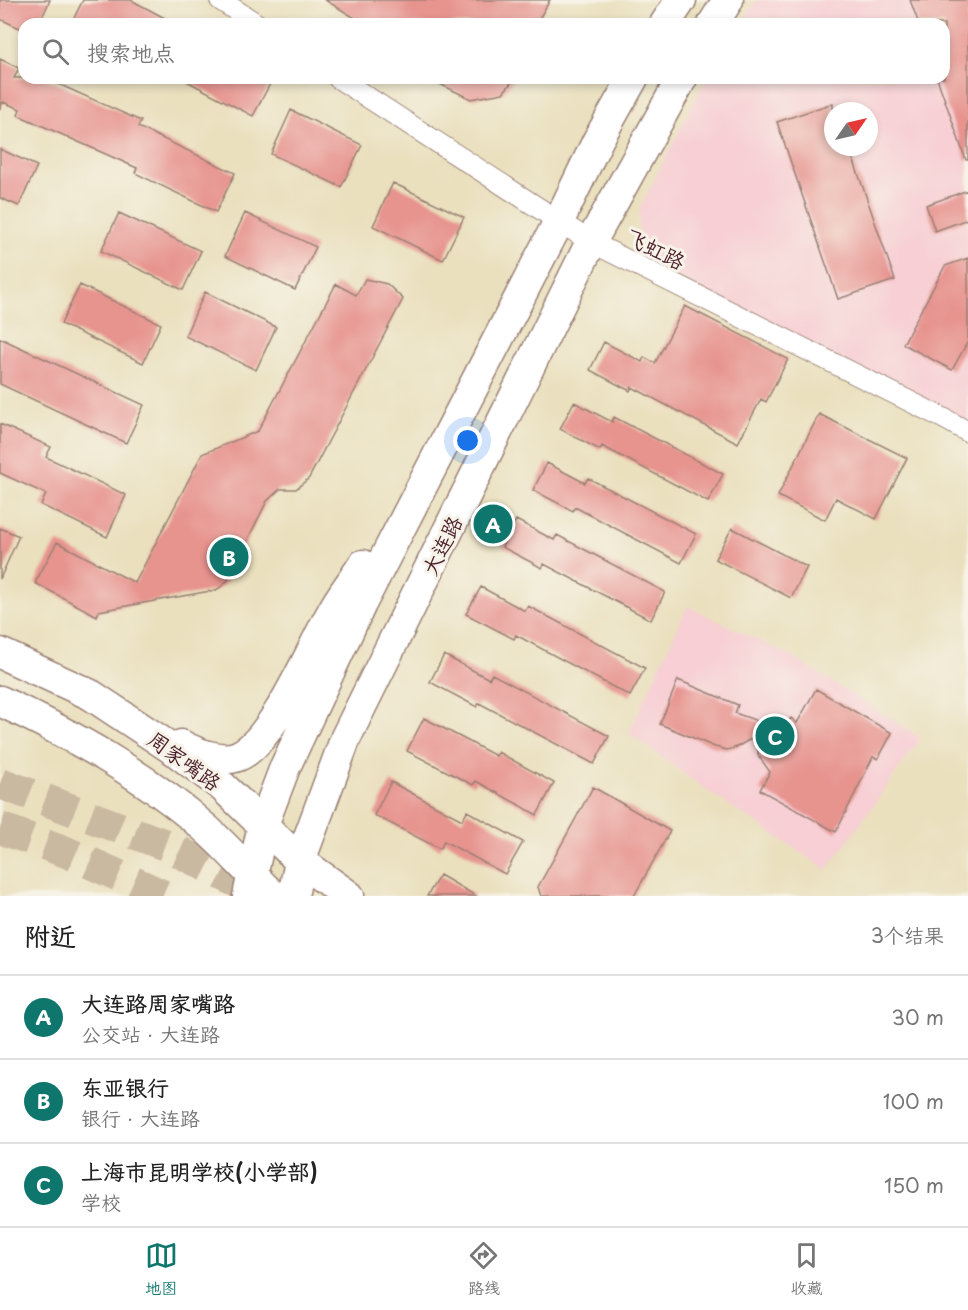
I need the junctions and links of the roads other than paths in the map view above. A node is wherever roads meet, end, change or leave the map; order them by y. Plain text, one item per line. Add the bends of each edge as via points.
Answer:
1 (220, 0) edge
2 (681, 0) edge
3 (728, 0) edge
4 (248, 18) edge
5 (669, 18) edge
6 (717, 18) edge
7 (347, 84) edge
8 (630, 84) edge
9 (679, 84) edge
10 (558, 223) junction
11 (591, 242) junction
12 (968, 432) edge
13 (407, 515) junction
14 (0, 653) edge
15 (0, 701) edge
16 (123, 717) junction
17 (263, 825) junction
18 (300, 861) junction
19 (258, 889) edge
20 (293, 896) edge
21 (349, 896) edge

1 - 4 street
2 - 5 main road
3 - 6 main road
7 - 10 street, 飞虹路
8 - 10 main road, 大连路
9 - 11 main road, 大连路
10 - 11 street, 飞虹路
10 - 13 main road, 大连路
11 - 12 street, 飞虹路
11 - 18 main road, 大连路 via 346,737
13 - 16 main road via 368,558 335,607 277,717 251,749 238,757 210,756
13 - 17 main road, 大连路 via 285,767
14 - 16 main road, 周家嘴路 via 91,695
15 - 19 main road, 周家嘴路 via 87,746 158,790 206,829
16 - 17 main road, 周家嘴路 via 223,787
17 - 18 main road, 周家嘴路
17 - 19 main road, 大连路
18 - 20 main road, 大连路
18 - 21 main road, 周家嘴路

